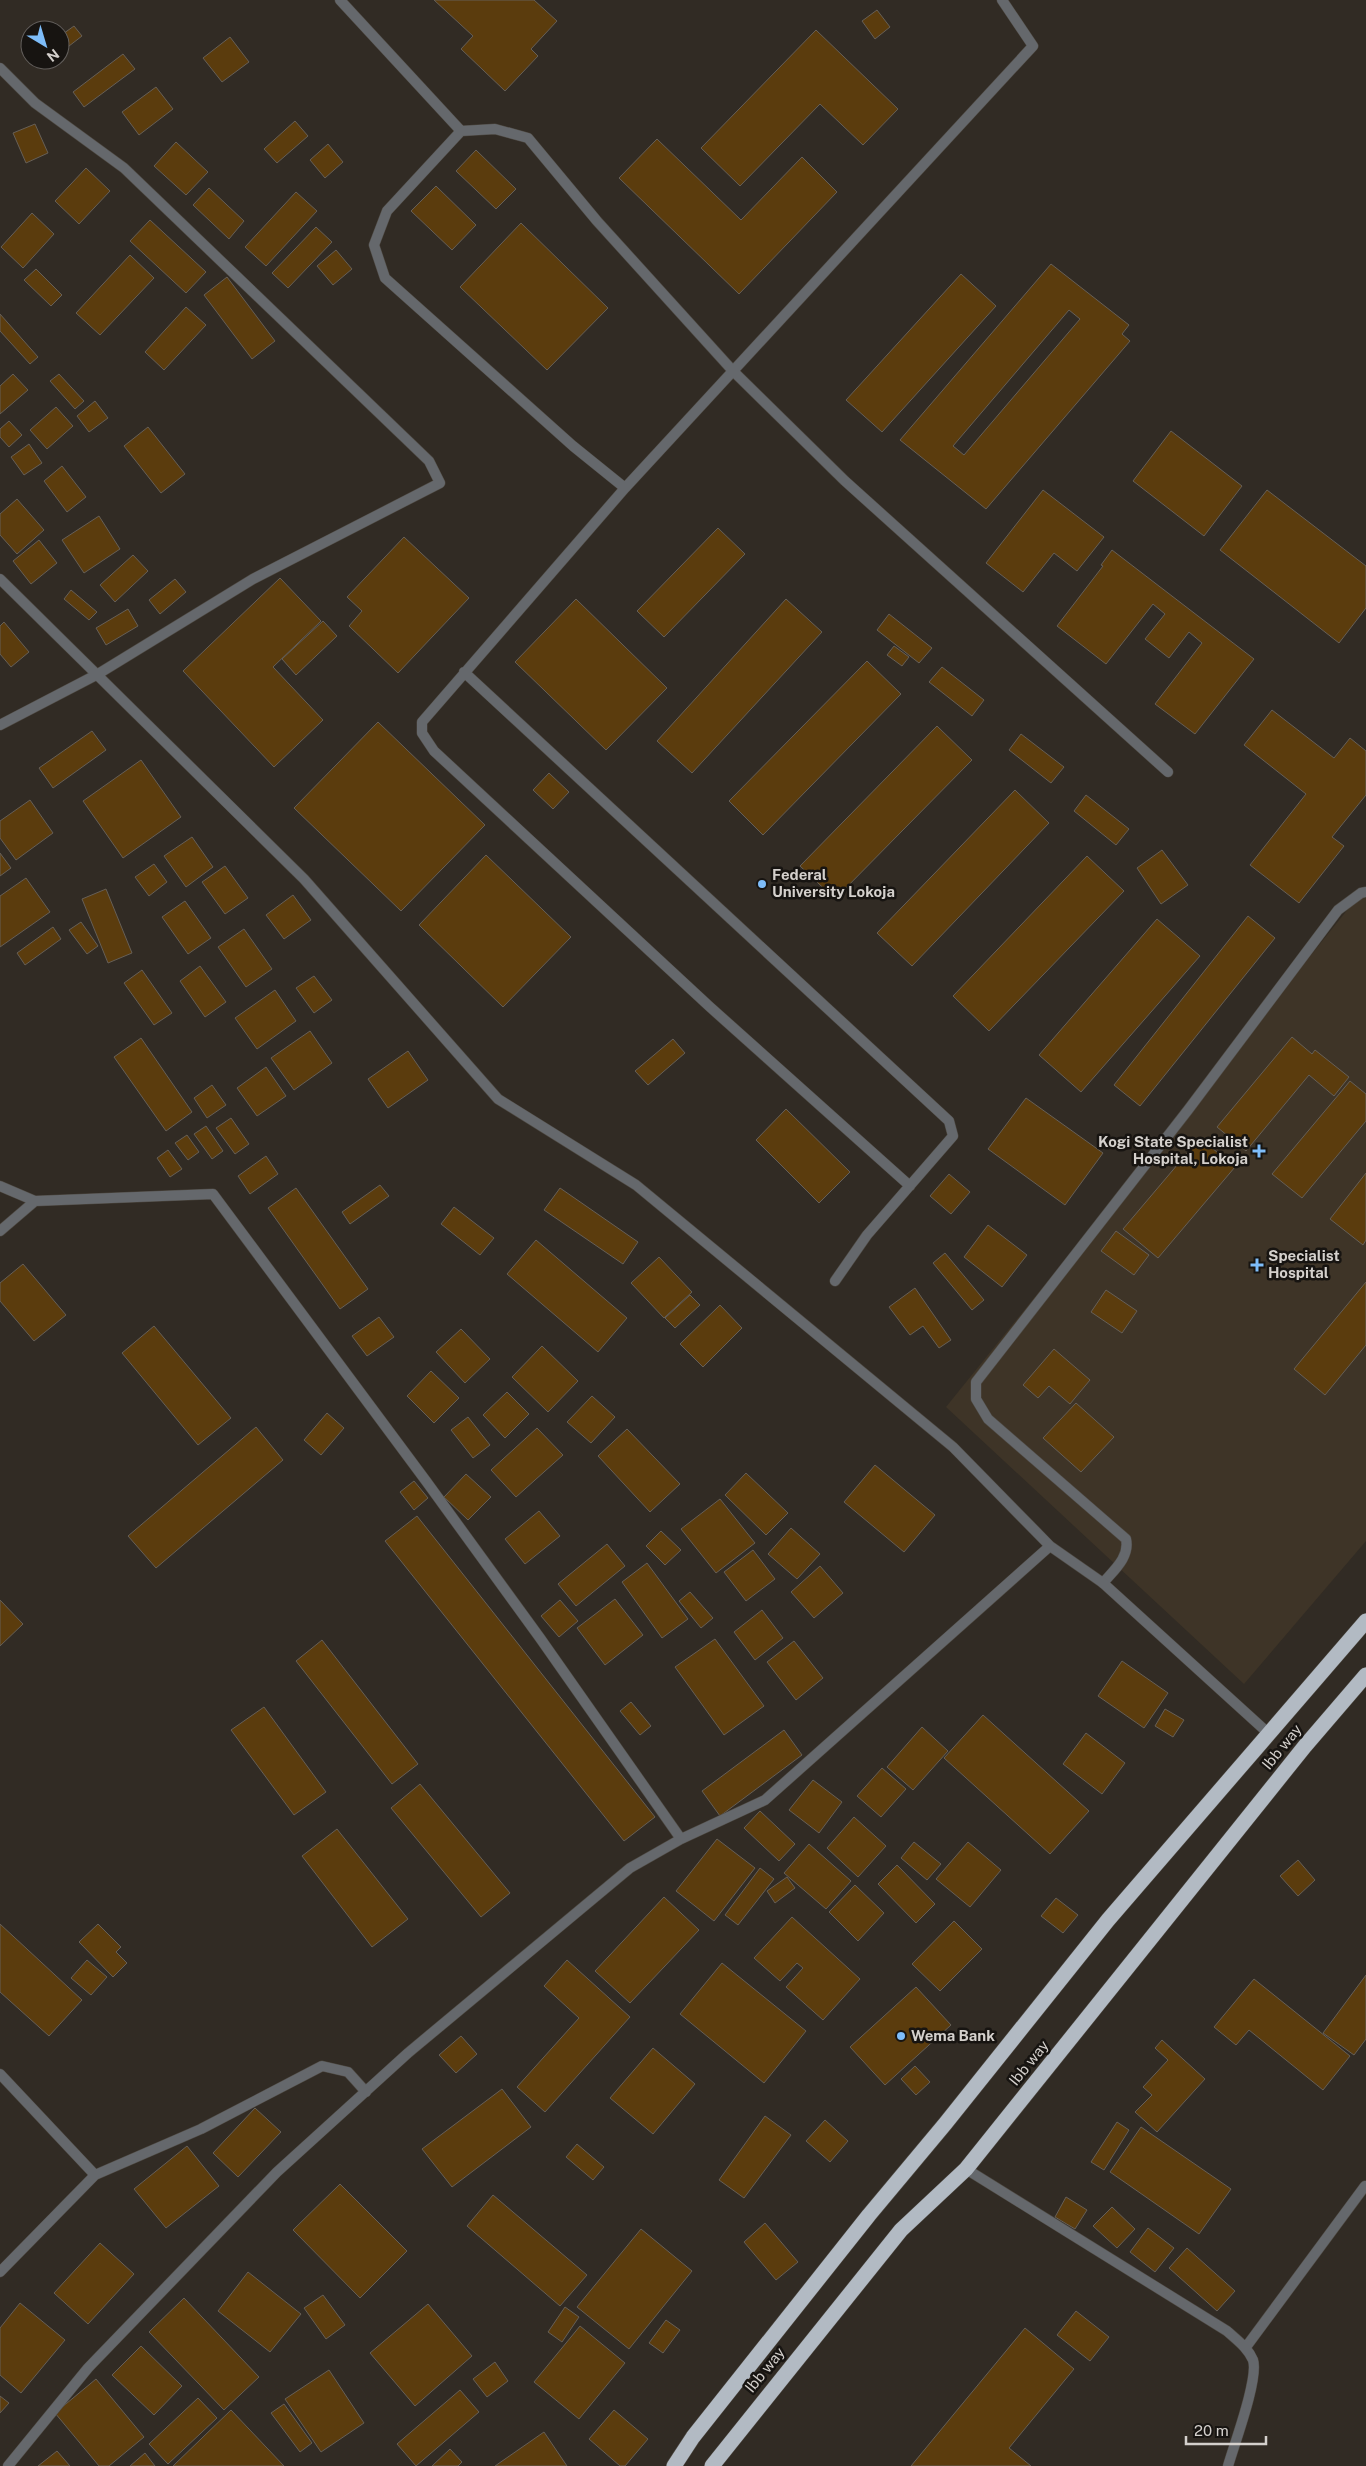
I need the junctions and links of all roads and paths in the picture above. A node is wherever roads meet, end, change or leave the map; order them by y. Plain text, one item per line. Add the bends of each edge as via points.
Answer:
1 (340, 0) edge
2 (1002, 0) edge
3 (0, 68) edge
4 (461, 131) junction
5 (733, 371) junction
6 (625, 488) junction
7 (0, 579) edge
8 (464, 672) junction
9 (98, 674) junction
10 (0, 725) edge
11 (1168, 772) dead end
12 (1366, 892) edge
13 (0, 1186) edge
14 (910, 1186) junction
15 (35, 1200) junction
16 (0, 1231) edge
17 (835, 1281) dead end
18 (1050, 1546) junction
19 (1103, 1583) junction
20 (1366, 1621) edge
21 (1366, 1675) edge
22 (1268, 1733) junction
23 (681, 1840) junction
24 (0, 2074) edge
25 (366, 2092) junction
26 (966, 2169) junction
27 (95, 2175) junction
28 (1365, 2186) edge
29 (0, 2272) edge
30 (1246, 2348) junction
31 (8, 2466) edge
32 (674, 2466) edge
33 (712, 2466) edge
34 (1228, 2466) edge

1 - 4 street
2 - 5 street via 1033,46
3 - 9 street via 36,103 124,168 429,460 440,483 253,579
4 - 5 street via 495,129 528,138 597,221
4 - 6 street via 387,211 374,245 385,278 573,446
5 - 6 street
5 - 11 street via 874,508
6 - 8 street
7 - 9 street
8 - 14 street via 949,1121 953,1136
8 - 14 street via 422,722 422,733 434,751 710,1007
9 - 10 street
9 - 18 street via 304,879 498,1099 636,1186 953,1447
12 - 19 street via 1338,910 1188,1110 976,1382 976,1399 988,1419 1126,1539 1128,1549
13 - 15 street
14 - 17 street via 867,1235
15 - 16 street
15 - 23 street via 213,1194 466,1536
18 - 19 street
18 - 23 street via 765,1800
19 - 22 street
20 - 22 highway
21 - 26 highway, Ibb way via 1305,1746
22 - 32 highway via 1108,1920 693,2436
23 - 25 street via 630,1868 408,2053
24 - 27 street
25 - 27 street via 348,2072 322,2066 201,2129
25 - 31 street via 277,2172 88,2368
26 - 30 street via 1228,2331
26 - 33 highway, Ibb way via 901,2230
27 - 29 street
28 - 30 street
30 - 34 street via 1254,2362 1252,2387

